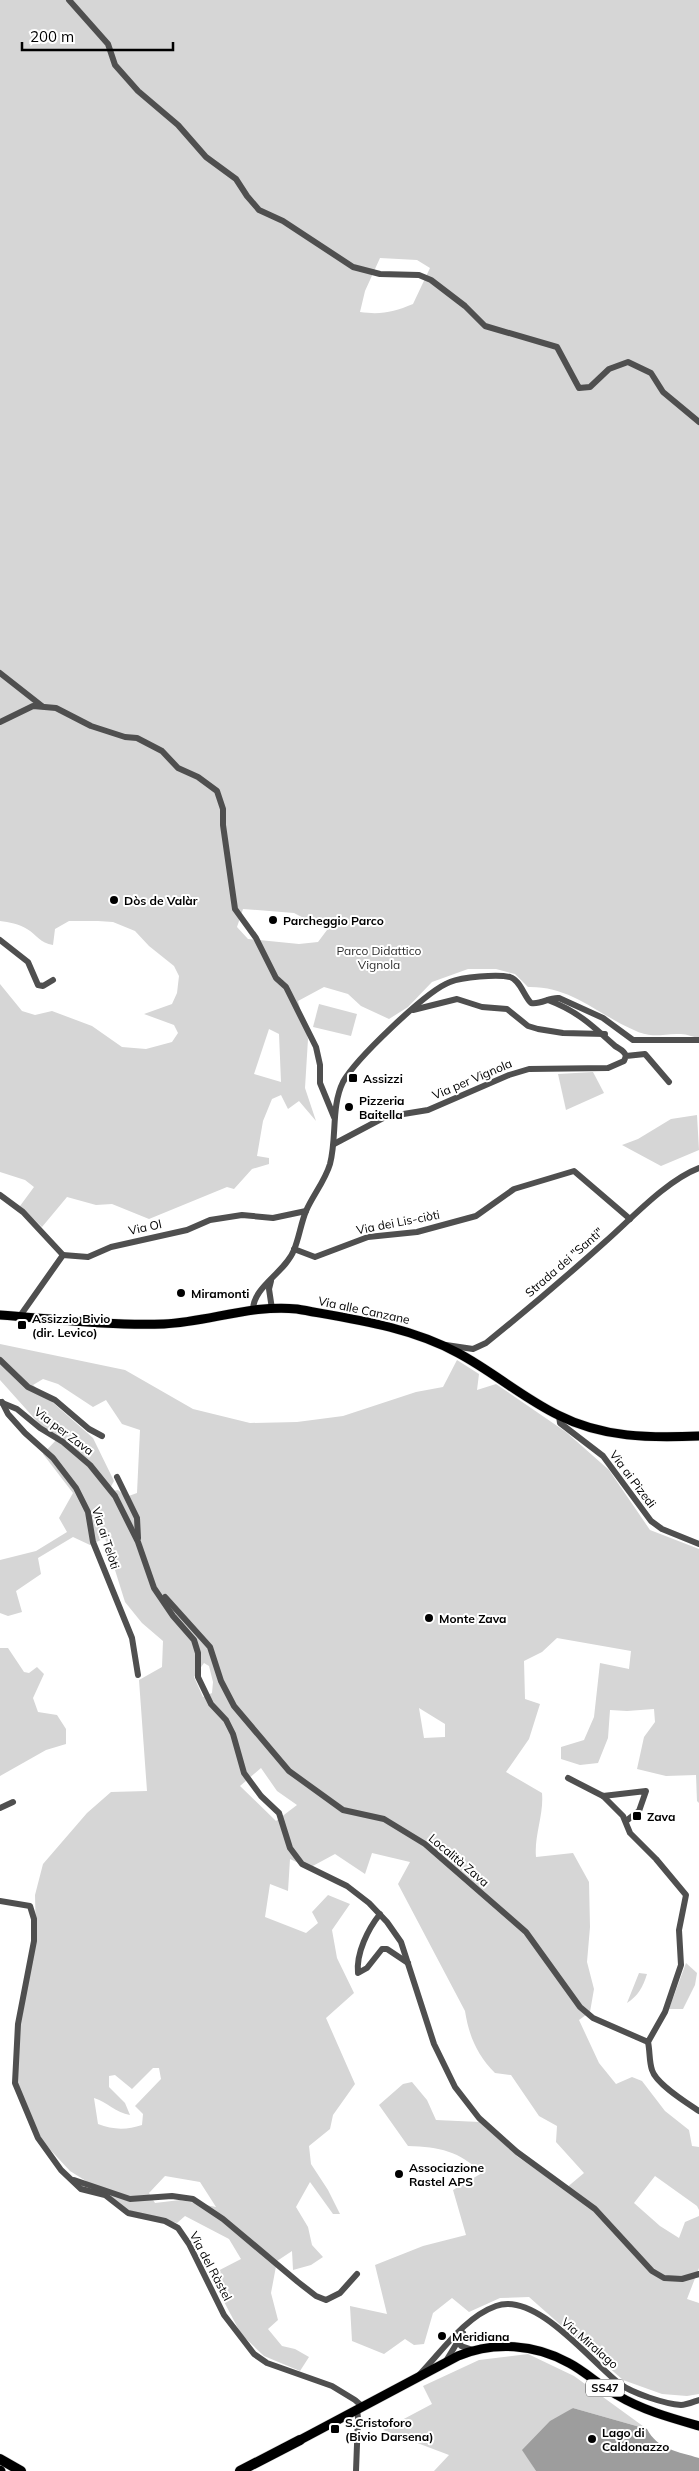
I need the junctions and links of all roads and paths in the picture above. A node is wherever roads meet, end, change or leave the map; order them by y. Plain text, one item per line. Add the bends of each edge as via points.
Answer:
1 (68, 0) edge
2 (699, 422) edge
3 (0, 673) edge
4 (43, 706) junction
5 (0, 722) edge
6 (0, 940) edge
7 (53, 980) dead end
8 (548, 1000) junction
9 (410, 1011) junction
10 (605, 1034) junction
11 (699, 1040) edge
12 (626, 1056) junction
13 (669, 1082) dead end
14 (336, 1120) junction
15 (334, 1144) junction
16 (699, 1168) edge
17 (0, 1195) edge
18 (306, 1212) junction
19 (630, 1219) junction
20 (294, 1249) junction
21 (63, 1255) junction
22 (271, 1280) junction
23 (272, 1309) junction
24 (252, 1311) junction
25 (0, 1315) edge
26 (20, 1316) junction
27 (435, 1342) junction
28 (0, 1360) edge
29 (1, 1401) edge
30 (559, 1416) junction
31 (102, 1436) dead end
32 (699, 1436) edge
33 (117, 1477) dead end
34 (138, 1542) junction
35 (699, 1544) edge
36 (159, 1592) junction
37 (138, 1675) dead end
38 (568, 1778) dead end
39 (603, 1796) junction
40 (13, 1802) dead end
41 (0, 1808) edge
42 (626, 1821) junction
43 (0, 1901) edge
44 (380, 1914) junction
45 (408, 1962) junction
46 (648, 2042) junction
47 (699, 2111) edge
48 (73, 2179) junction
49 (357, 2274) dead end
50 (699, 2274) edge
51 (470, 2322) junction
52 (459, 2339) junction
53 (474, 2351) junction
54 (441, 2352) junction
55 (445, 2363) junction
56 (415, 2379) junction
57 (699, 2400) edge
58 (360, 2409) junction
59 (699, 2426) edge
60 (300, 2440) joint
61 (0, 2458) edge
62 (21, 2471) edge
63 (240, 2471) edge
64 (356, 2471) edge

1 - 2 street via 108,44 115,65 138,91 178,125 206,157 236,179 259,210 290,225 353,267 380,274 419,275 431,280 465,306 485,326 557,347 579,388 590,387 609,369 628,362 651,373 663,392
3 - 4 street
4 - 5 street via 33,706
4 - 14 street via 56,708 91,726 136,738 162,751 178,768 217,790 223,809 235,910 256,938 276,978 286,986 316,1047 320,1083
6 - 7 street via 28,962 38,985 43,986
8 - 9 street via 531,1003 510,977 478,977 450,981
8 - 10 street via 568,1007
8 - 11 street via 559,998 583,1008 604,1018 633,1040
9 - 10 street via 457,999 482,1008 507,1008 528,1026 538,1029
9 - 14 street via 354,1066 343,1082
10 - 12 street
12 - 13 street via 645,1054
12 - 15 street, Via per Vignola via 624,1061 608,1068 529,1069 508,1075 428,1110 385,1117
14 - 15 street
15 - 18 street via 328,1171
16 - 19 street, Strada dei "Santi" via 687,1172
17 - 21 street via 23,1212
18 - 20 street
18 - 21 street, Via Ol via 273,1218 242,1215 210,1220 186,1230 111,1247 88,1257
19 - 20 street, Via dei Lis-ciòti via 574,1171 514,1189 476,1216 417,1232 368,1237 315,1257
19 - 27 street, Strada dei "Santi" via 486,1343 473,1349
20 - 22 street via 286,1264
21 - 26 street
22 - 23 street
22 - 24 street via 254,1299
23 - 24 main road, Via alle Canzane
23 - 27 main road, Via alle Canzane via 386,1325
24 - 26 main road, Via alle Canzane via 164,1324
25 - 26 main road, Via alle Canzane
27 - 30 main road, Via alle Canzane
28 - 31 street via 28,1387 55,1400
29 - 34 street, Via per Zava via 17,1409 90,1465 115,1496
29 - 37 street, Via ai Telòti via 25,1433 53,1458 76,1488 88,1512 94,1542 132,1638
30 - 32 main road, Via alle Canzane via 623,1436
30 - 35 street, Via ai Pizedi via 560,1423 603,1456 651,1521
33 - 34 street via 137,1518
34 - 36 street, Via per Zava
36 - 44 street via 173,1616 194,1640 198,1653 198,1678 203,1689 233,1734 244,1773 279,1813 290,1848 302,1864 347,1886
36 - 46 street, Località Zava via 210,1647 221,1681 234,1706 289,1771 343,1810 384,1819 425,1844 526,1932 580,2007 593,2018
38 - 39 street
39 - 42 street
39 - 42 street via 646,1791 639,1811
40 - 41 street
42 - 46 street via 630,1833 686,1895 679,1930 681,1965 664,2012
43 - 48 street, Via del Ràstel via 30,1906 34,1919 32,1959 18,2024 15,2083 38,2138 61,2170
44 - 45 street via 401,1942
44 - 45 street via 368,1932 357,1965 358,1973 367,1968 382,1949
45 - 50 street via 434,2044 455,2087 479,2118 516,2152 595,2209 652,2271 664,2278 682,2279
46 - 47 street via 656,2077
48 - 49 street via 130,2199 172,2196 193,2199 223,2219 310,2291 326,2300 340,2293
48 - 58 street, Via del Ràstel via 81,2189 105,2195 128,2213 177,2227 189,2244 224,2315 254,2354 274,2366 332,2386 355,2400
51 - 52 street
51 - 54 street
51 - 57 street, Via Miralago via 497,2305 520,2305 542,2315 621,2385 643,2396 681,2405
52 - 53 street via 463,2347
52 - 55 street
53 - 55 main road, SS47
53 - 59 main road, SS47 via 533,2348 570,2364 615,2395 642,2408
54 - 55 street via 440,2360
54 - 56 street
55 - 56 main road, SS47
56 - 58 main road, SS47
58 - 60 main road, SS47
58 - 64 street
60 - 63 highway, SS47
61 - 62 highway

